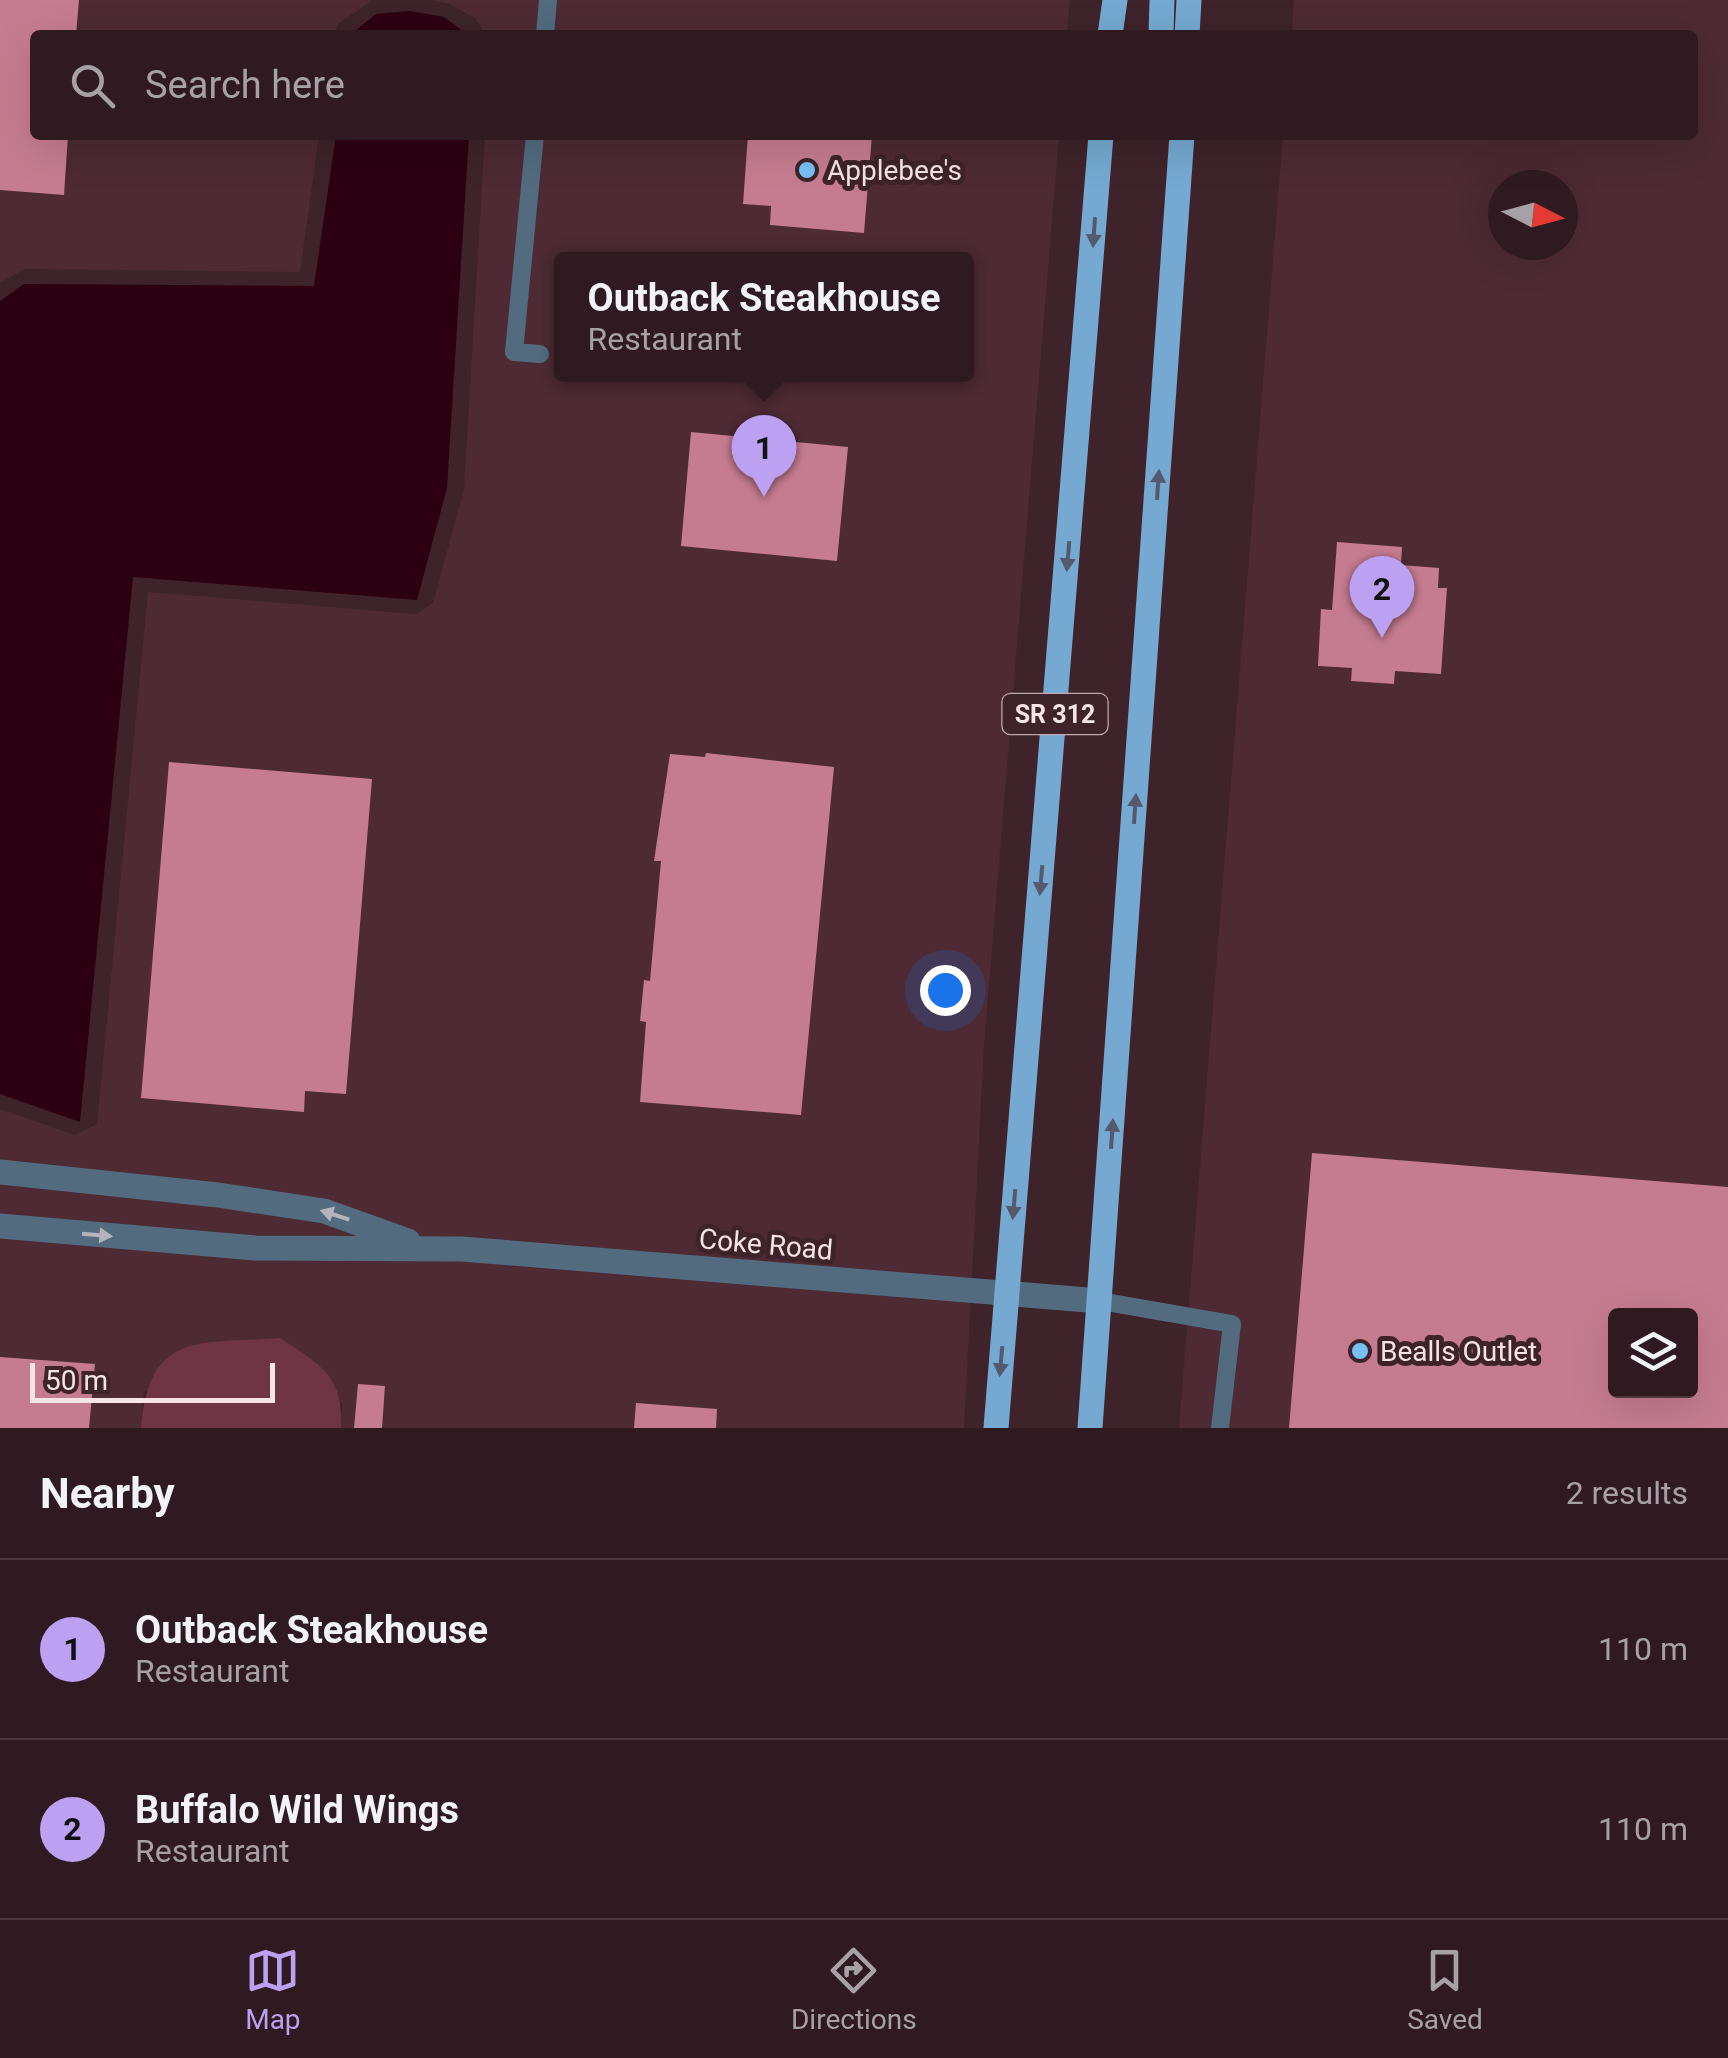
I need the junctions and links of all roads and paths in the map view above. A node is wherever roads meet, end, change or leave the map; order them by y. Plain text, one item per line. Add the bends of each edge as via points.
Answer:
1 (548, 0) edge
2 (1115, 0) edge
3 (1162, 0) edge
4 (1189, 0) edge
5 (545, 30) edge
6 (1111, 30) edge
7 (1161, 30) edge
8 (1187, 30) edge
9 (535, 140) edge
10 (1102, 140) edge
11 (1169, 140) edge
12 (1182, 140) edge
13 (1179, 180) junction
14 (540, 354) dead end
15 (0, 1172) edge
16 (0, 1226) edge
17 (426, 1248) junction
18 (1007, 1293) junction
19 (1100, 1300) junction
20 (996, 1428) edge
21 (1090, 1428) edge
22 (1220, 1428) edge

1 - 5 lane
2 - 6 main road
3 - 7 main road
4 - 8 main road
9 - 14 lane via 514,352
10 -> 18 main road, SR 312
11 - 13 main road
12 - 13 main road, SR 312
19 -> 13 main road, SR 312
17 -> 15 street, Coke Road via 324,1211
16 -> 17 street, Coke Road via 255,1248
17 - 18 street, Coke Road
18 - 19 street, Coke Road
18 -> 20 main road, SR 312
19 - 21 main road, SR 312
19 - 22 lane via 1232,1324

